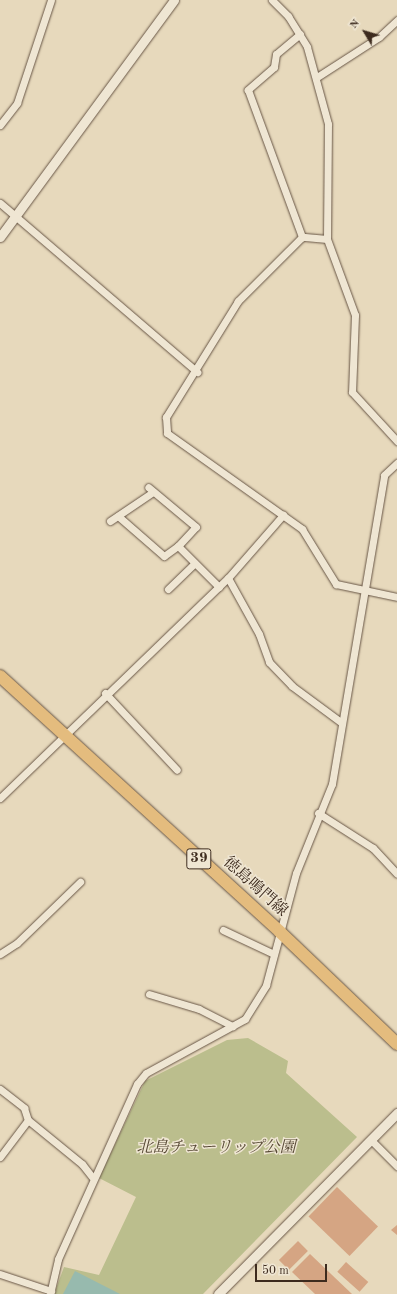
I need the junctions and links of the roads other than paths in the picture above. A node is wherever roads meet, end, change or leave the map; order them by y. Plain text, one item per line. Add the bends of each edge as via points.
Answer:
1 (51, 0) edge
2 (174, 0) edge
3 (272, 0) edge
4 (397, 20) edge
5 (300, 34) junction
6 (317, 77) junction
7 (0, 125) edge
8 (0, 203) edge
9 (17, 216) junction
10 (0, 237) edge
11 (302, 237) junction
12 (327, 239) junction
13 (197, 372) junction
14 (397, 441) edge
15 (397, 463) edge
16 (283, 515) junction
17 (118, 516) junction
18 (110, 521) dead end
19 (178, 546) junction
20 (196, 563) junction
21 (228, 578) junction
22 (219, 587) junction
23 (168, 589) dead end
24 (365, 590) junction
25 (397, 597) edge
26 (0, 676) edge
27 (105, 693) junction
28 (342, 723) junction
29 (62, 736) junction
30 (177, 770) dead end
31 (0, 798) edge
32 (318, 813) junction
33 (397, 874) edge
34 (80, 882) dead end
35 (223, 930) dead end
36 (280, 932) junction
37 (1, 953) edge
38 (274, 954) junction
39 (149, 994) dead end
40 (233, 1026) junction
41 (397, 1044) edge
42 (0, 1089) edge
43 (397, 1113) edge
44 (28, 1120) junction
45 (371, 1140) junction
46 (0, 1157) edge
47 (397, 1166) edge
48 (92, 1177) junction
49 (0, 1274) edge
50 (51, 1293) edge
51 (218, 1294) edge

1 - 7 street via 17,103
2 - 9 street
3 - 5 street
4 - 6 street via 379,37
5 - 6 street
5 - 11 street via 276,54 274,67 248,90
6 - 12 street via 328,124
8 - 9 street
9 - 10 street
9 - 13 street
11 - 12 street
11 - 13 street via 238,301
12 - 14 street via 355,315 352,392
13 - 16 street via 166,417 167,433
15 - 24 street via 384,475
16 - 21 street
16 - 24 street via 302,529 336,584
17 - 18 street
17 - 19 street via 164,556
17 - 19 street via 150,490 196,527
19 - 20 street
20 - 22 street
20 - 23 street
21 - 22 street
21 - 28 street via 259,634 269,662 292,686
22 - 27 street
24 - 25 street
24 - 28 street
26 - 29 main road, 徳島鳴門線 / 39
27 - 29 street
27 - 30 street
28 - 32 street via 332,784
29 - 31 street
29 - 36 main road, 徳島鳴門線 / 39
32 - 33 street via 372,848
32 - 36 street via 296,873
34 - 37 street via 17,943
35 - 38 street
36 - 38 street
36 - 41 main road, 徳島鳴門線 / 39
38 - 40 street via 266,985 252,1011
39 - 40 street via 199,1009
40 - 48 street via 146,1073
42 - 44 street via 24,1108
43 - 45 street
44 - 46 street
44 - 48 street via 82,1164
45 - 47 street
45 - 51 street
48 - 50 street via 58,1259
49 - 50 street

